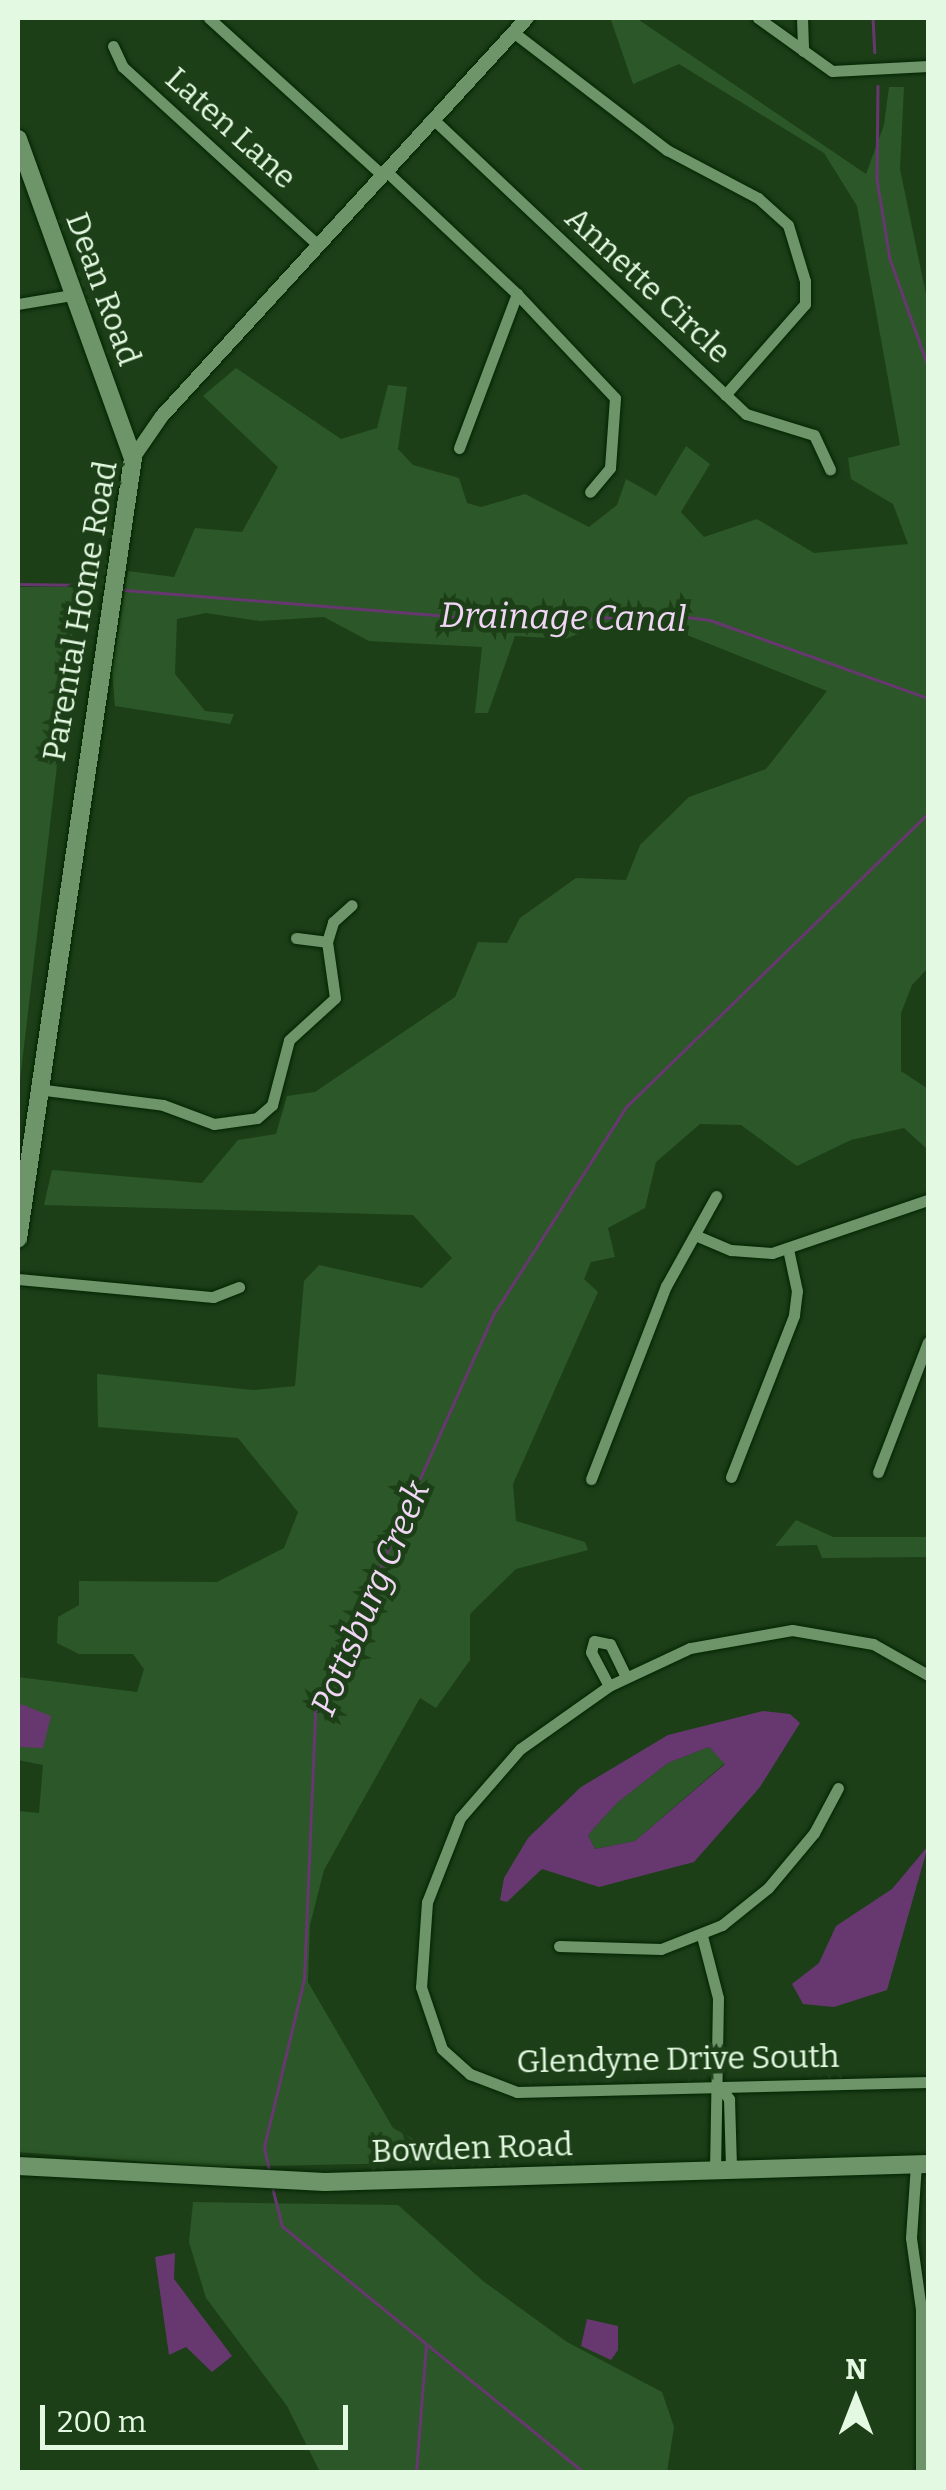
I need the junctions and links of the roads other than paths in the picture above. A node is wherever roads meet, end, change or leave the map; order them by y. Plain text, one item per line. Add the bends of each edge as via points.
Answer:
1 (209, 18) edge
2 (527, 18) edge
3 (758, 18) edge
4 (802, 18) edge
5 (513, 32) junction
6 (113, 46) dead end
7 (803, 52) junction
8 (928, 66) edge
9 (433, 119) junction
10 (18, 139) edge
11 (384, 173) junction
12 (318, 246) junction
13 (517, 294) junction
14 (72, 295) junction
15 (18, 304) edge
16 (724, 396) junction
17 (460, 448) dead end
18 (134, 458) junction
19 (830, 470) dead end
20 (590, 492) dead end
21 (352, 905) dead end
22 (296, 938) dead end
23 (327, 942) junction
24 (38, 1089) junction
25 (21, 1186) edge
26 (716, 1196) dead end
27 (928, 1200) edge
28 (695, 1235) junction
29 (18, 1239) edge
30 (788, 1249) junction
31 (18, 1279) edge
32 (239, 1287) dead end
33 (928, 1342) edge
34 (878, 1472) dead end
35 (731, 1477) dead end
36 (591, 1478) dead end
37 (927, 1672) edge
38 (626, 1676) junction
39 (610, 1686) junction
40 (838, 1788) dead end
41 (702, 1936) junction
42 (559, 1946) dead end
43 (928, 2082) edge
44 (721, 2088) junction
45 (922, 2164) edge
46 (18, 2166) edge
47 (723, 2169) junction
48 (921, 2472) edge

1 - 11 street
2 - 5 street, Parental Home Road
3 - 7 street
4 - 7 street
5 - 9 street, Parental Home Road
5 - 16 street via 667,150 758,198 788,226 805,304
6 - 12 street, Laten Lane via 123,67
7 - 8 street via 832,71
9 - 11 street, Parental Home Road
9 - 16 street, Annette Circle
10 - 14 main road, Dean Road
11 - 12 street, Parental Home Road
11 - 13 street
12 - 18 street, Parental Home Road via 162,416
13 - 17 street
13 - 20 street via 615,398 610,468
14 - 15 street
14 - 18 main road, Dean Road
16 - 19 street, Annette Circle via 754,420 814,434
18 - 24 main road, Parental Home Road
21 - 23 street via 332,922
22 - 23 street
23 - 24 street via 335,998 289,1040 272,1105 257,1118 214,1124 163,1105
24 - 25 main road, Parental Home Road
25 - 29 main road, Parental Home Road
26 - 28 street
27 - 30 street
28 - 30 street via 749,1254
28 - 36 street via 666,1286
30 - 35 street via 796,1278 794,1315
31 - 32 street via 213,1298
33 - 34 street
37 - 38 street via 873,1644 792,1630 690,1648
38 - 39 street
38 - 39 street via 610,1644 594,1641 591,1652
39 - 44 street, Glendyne Drive South via 499,1768 460,1818 427,1902 423,2002 442,2049 470,2074 517,2092
40 - 41 street via 814,1833 768,1888
41 - 42 street via 640,1951
41 - 44 street via 718,1998
43 - 44 street, Glendyne Drive South
44 - 47 street via 714,2099
45 - 47 main road, Bowden Road
45 - 48 street via 910,2238 921,2308
46 - 47 main road, Bowden Road via 325,2182

